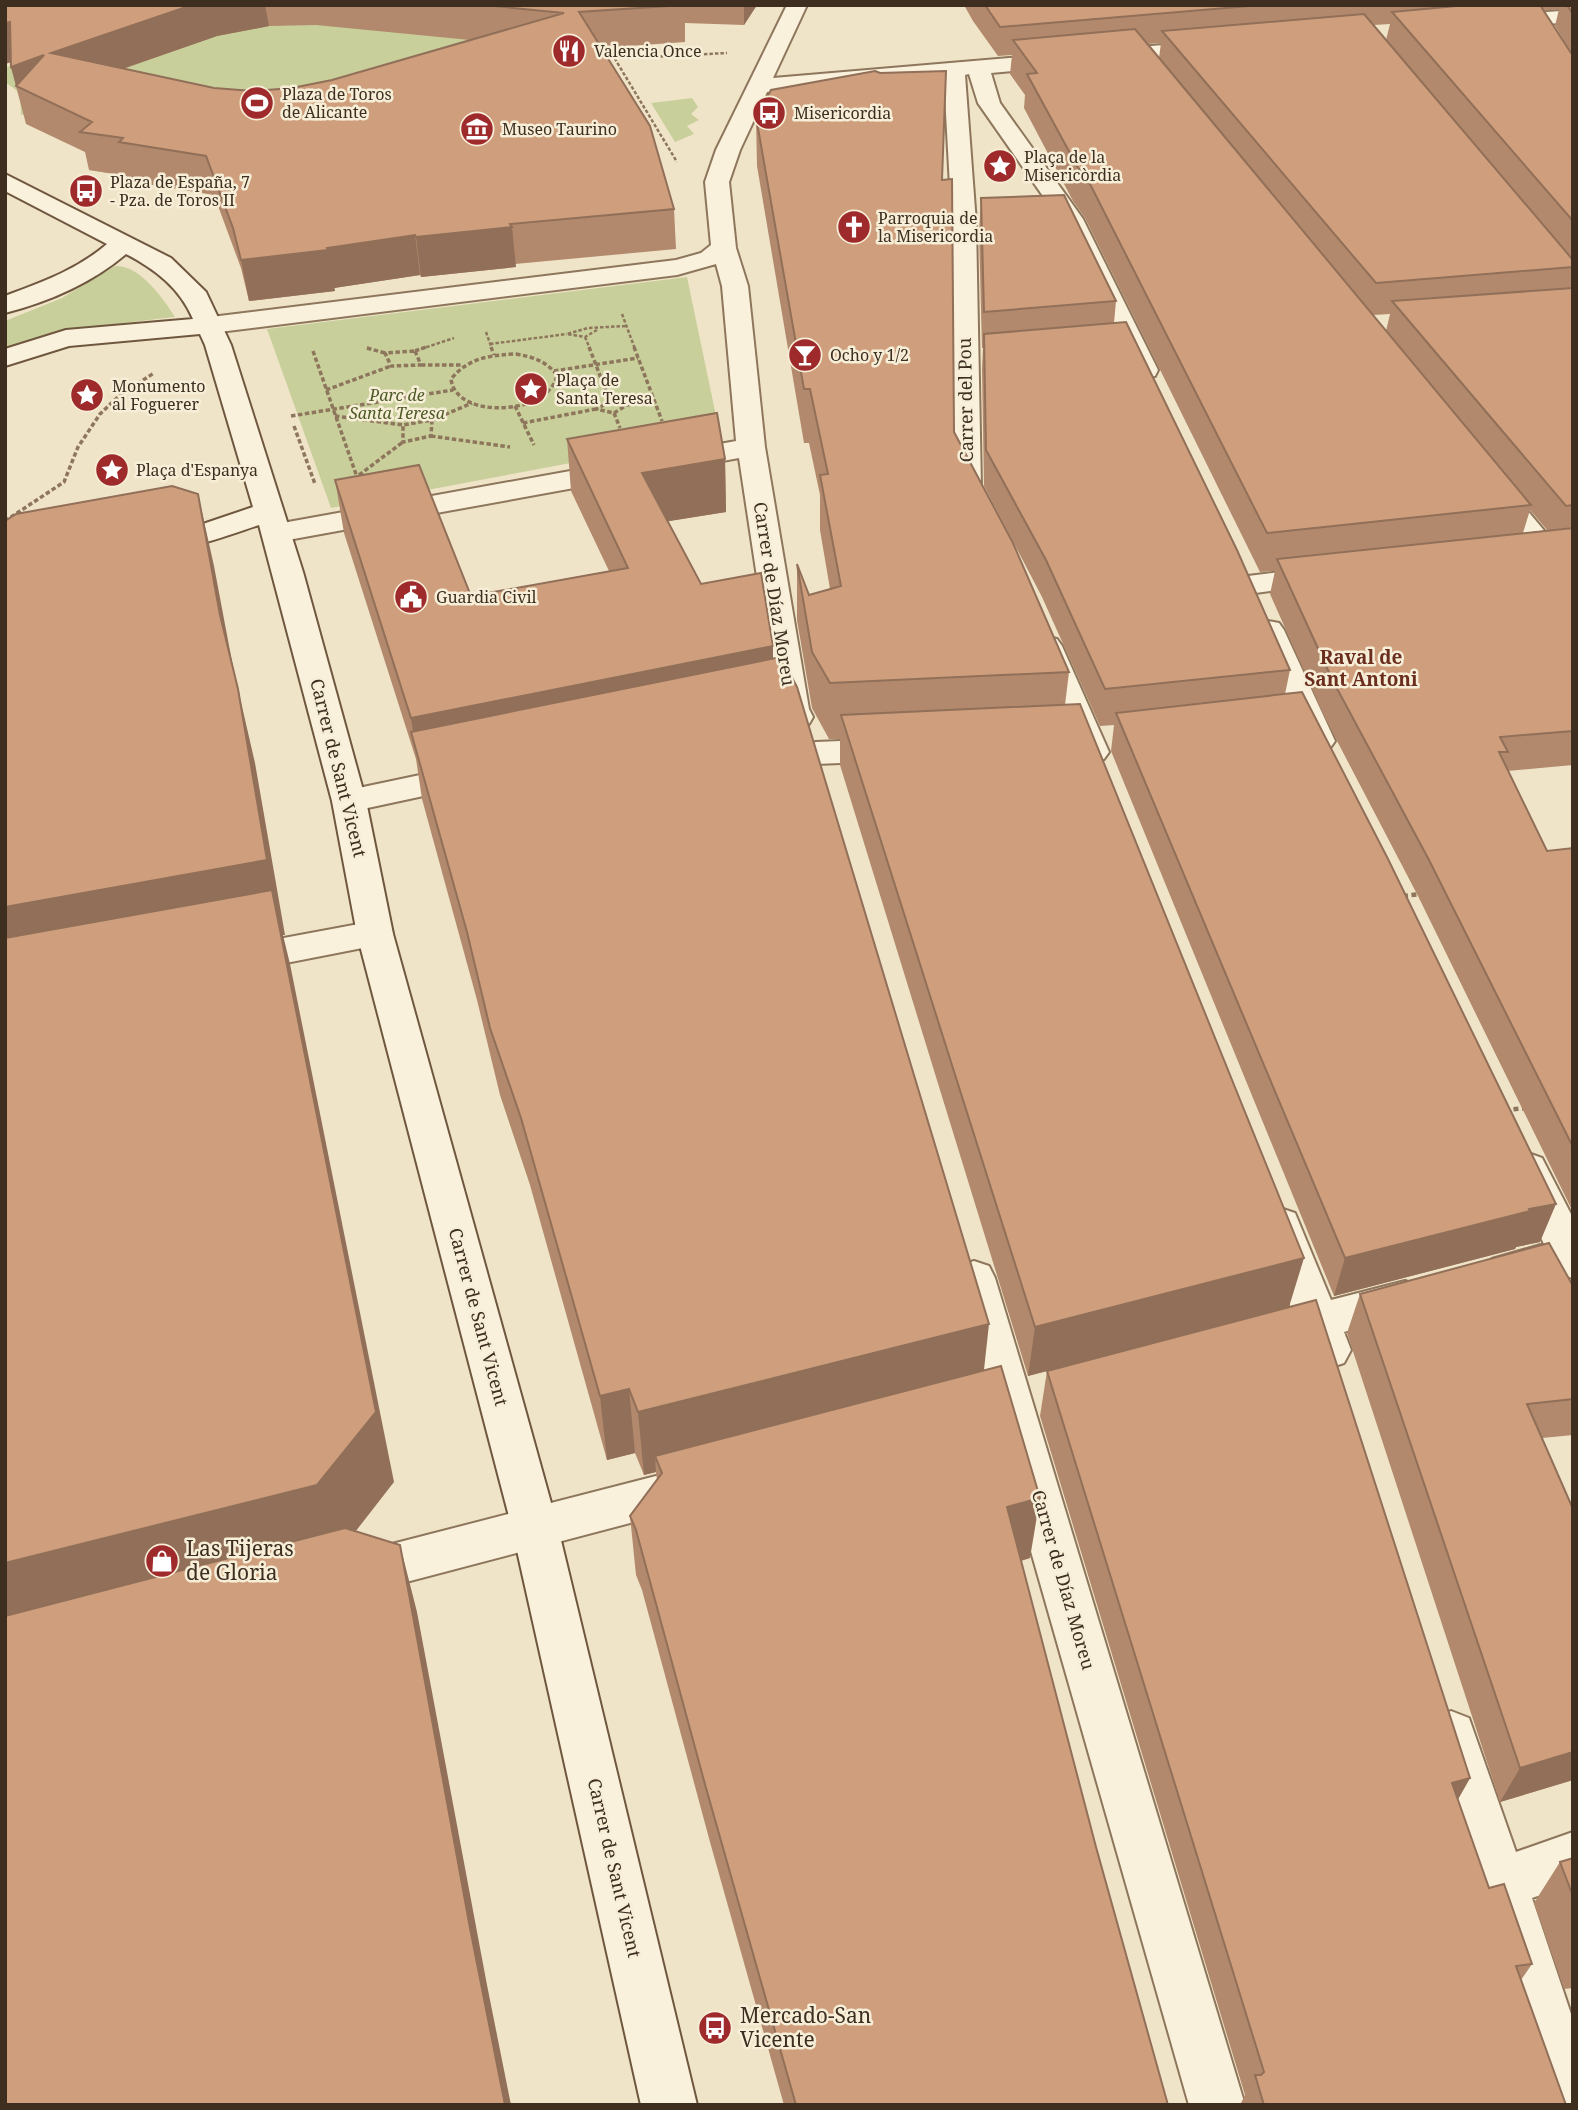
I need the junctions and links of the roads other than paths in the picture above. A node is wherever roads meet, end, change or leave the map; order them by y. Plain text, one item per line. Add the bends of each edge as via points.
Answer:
1 (797, 5) edge
2 (1573, 16) edge
3 (1536, 19) junction
4 (1470, 24) edge
5 (1551, 42) edge
6 (1231, 45) edge
7 (1137, 53) junction
8 (978, 67) junction
9 (954, 68) junction
10 (1154, 74) edge
11 (759, 86) junction
12 (5, 181) edge
13 (125, 242) junction
14 (724, 248) junction
15 (695, 264) junction
16 (735, 286) junction
17 (6, 304) edge
18 (211, 325) junction
19 (5, 358) edge
20 (1157, 396) edge
21 (751, 447) junction
22 (1476, 466) edge
23 (274, 522) junction
24 (993, 537) edge
25 (125, 550) edge
26 (1546, 552) edge
27 (1356, 573) edge
28 (1036, 622) edge
29 (924, 748) edge
30 (1330, 765) edge
31 (497, 770) edge
32 (1108, 792) edge
33 (349, 801) junction
34 (375, 934) junction
35 (197, 967) edge
36 (1500, 1111) edge
37 (1268, 1192) edge
38 (963, 1243) edge
39 (1571, 1258) edge
40 (1319, 1321) junction
41 (1251, 1339) edge
42 (1340, 1387) edge
43 (1031, 1397) junction
44 (968, 1414) edge
45 (725, 1478) edge
46 (536, 1528) junction
47 (310, 1586) edge
48 (1440, 1701) edge
49 (1573, 1858) edge
50 (1498, 1884) junction
51 (1573, 2103) edge
52 (669, 2105) edge
53 (1217, 2105) edge

1 - 11 street
2 - 3 street
3 - 4 street
3 - 5 street
6 - 7 street
7 - 8 street
7 - 10 street
8 - 9 street
8 - 20 street via 989,103 1058,219 1119,347
9 - 11 street
9 - 24 street, Carrer del Pou via 978,223 980,359 967,487
11 - 14 street via 717,182
12 - 13 street
13 - 17 street via 89,271
13 - 18 street via 162,263 197,297
14 - 15 street
14 - 16 street
15 - 16 street via 725,273
15 - 18 street
16 - 21 street
18 - 19 street via 66,338
18 - 23 street
21 - 23 street via 332,523
21 - 29 street, Carrer de Díaz Moreu via 779,711 822,773
22 - 26 street
23 - 25 street
23 - 33 street, Carrer de Sant Vicent
27 - 30 street via 1242,572 1293,719
28 - 32 street
31 - 33 street
33 - 34 street, Carrer de Sant Vicent
34 - 35 street
34 - 46 street, Carrer de Sant Vicent
36 - 39 street
37 - 40 street
38 - 43 street, Carrer de Díaz Moreu
39 - 40 street
40 - 41 street
40 - 42 street
43 - 44 street
43 - 53 street, Carrer de Díaz Moreu
45 - 46 street
46 - 47 street
46 - 52 street, Carrer de Sant Vicent
48 - 50 street
49 - 50 street
50 - 51 street

